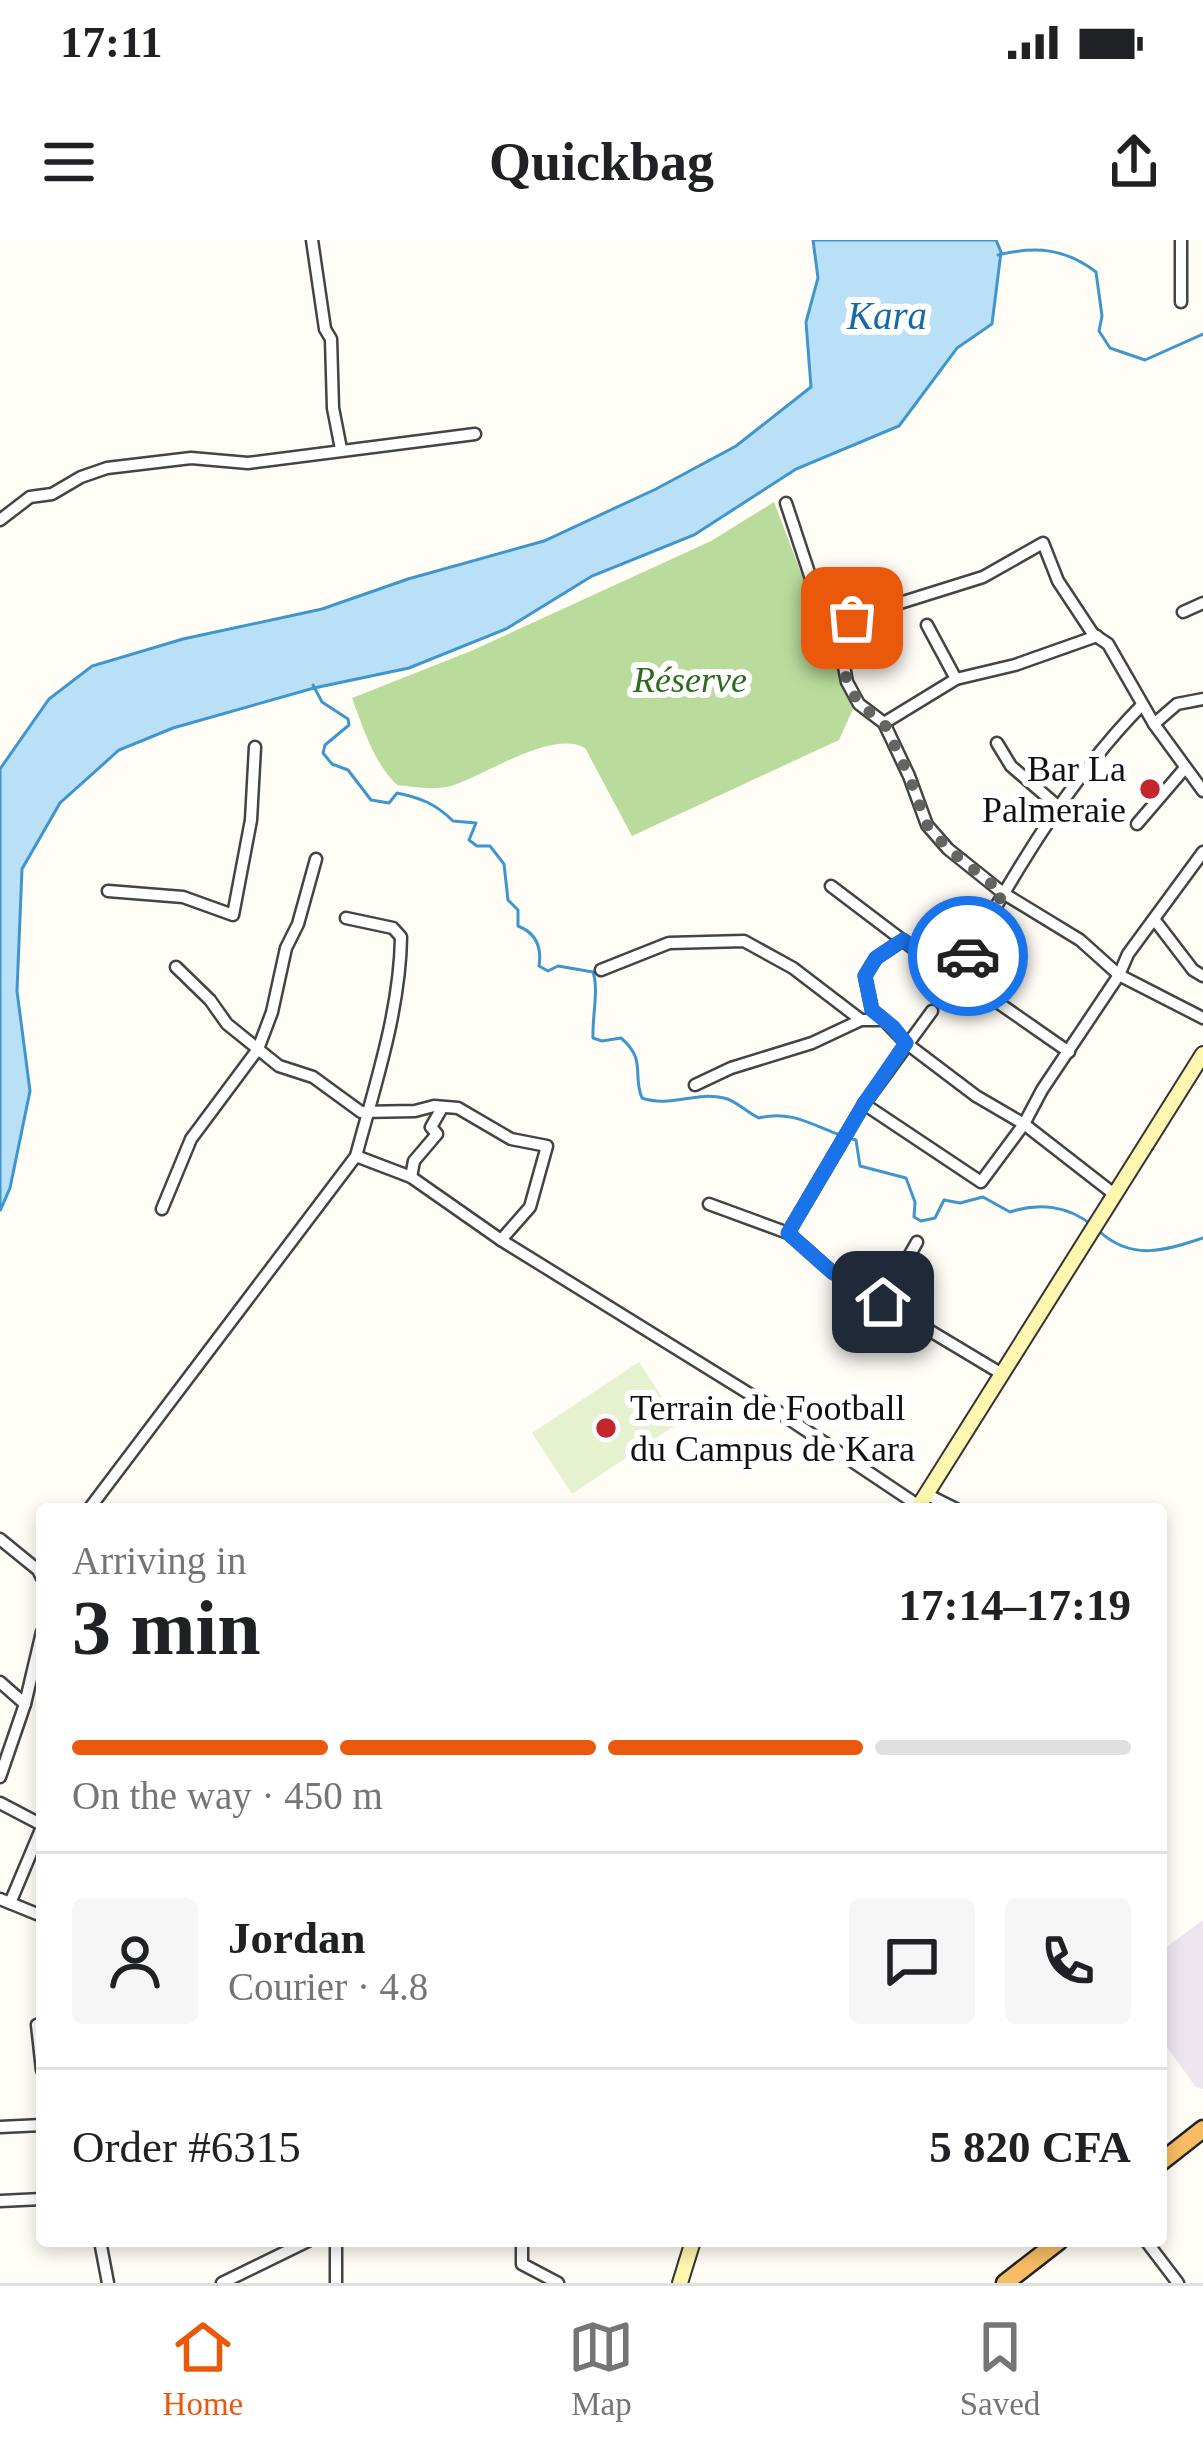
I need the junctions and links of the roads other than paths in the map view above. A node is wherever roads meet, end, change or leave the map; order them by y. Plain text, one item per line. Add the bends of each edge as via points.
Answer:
1 (312, 240) edge
2 (1181, 240) edge
3 (1180, 302) dead end
4 (475, 434) dead end
5 (341, 449) junction
6 (786, 503) dead end
7 (0, 520) edge
8 (1203, 603) edge
9 (1183, 612) dead end
10 (927, 625) dead end
11 (838, 635) junction
12 (1097, 636) junction
13 (956, 679) junction
14 (1203, 699) edge
15 (1142, 706) junction
16 (884, 723) junction
17 (1154, 724) junction
18 (997, 743) dead end
19 (255, 747) dead end
20 (1185, 768) junction
21 (1203, 791) edge
22 (1060, 808) junction
23 (1137, 824) dead end
24 (1203, 852) edge
25 (316, 859) dead end
26 (831, 886) dead end
27 (108, 891) dead end
28 (1003, 893) junction
29 (346, 917) dead end
30 (1154, 919) junction
31 (903, 940) junction
32 (176, 967) dead end
33 (601, 970) dead end
34 (957, 974) junction
35 (1119, 975) junction
36 (1203, 976) edge
37 (932, 1011) dead end
38 (1203, 1018) edge
39 (861, 1020) junction
40 (884, 1020) junction
41 (906, 1043) junction
42 (258, 1049) junction
43 (1069, 1052) junction
44 (1203, 1054) edge
45 (695, 1085) dead end
46 (864, 1104) junction
47 (442, 1108) junction
48 (367, 1112) junction
49 (1024, 1124) junction
50 (356, 1156) junction
51 (411, 1177) junction
52 (1114, 1194) junction
53 (709, 1204) dead end
54 (161, 1209) dead end
55 (788, 1233) junction
56 (501, 1240) junction
57 (917, 1242) dead end
58 (883, 1302) junction
59 (1002, 1374) junction
60 (94, 1503) edge
61 (921, 1503) edge
62 (0, 1540) edge
63 (36, 1567) edge
64 (36, 1657) edge
65 (0, 1682) edge
66 (25, 1704) junction
67 (0, 1777) edge
68 (0, 1803) edge
69 (36, 1823) edge
70 (36, 1838) edge
71 (5, 1901) edge
72 (36, 1914) edge
73 (36, 2125) edge
74 (0, 2127) edge
75 (1203, 2129) edge
76 (1167, 2157) edge
77 (36, 2199) edge
78 (0, 2201) edge
79 (101, 2247) edge
80 (296, 2247) edge
81 (336, 2247) edge
82 (522, 2247) edge
83 (691, 2247) edge
84 (1051, 2247) edge
85 (1151, 2247) edge
86 (108, 2283) edge
87 (222, 2283) edge
88 (336, 2283) edge
89 (558, 2283) edge
90 (680, 2283) edge
91 (1005, 2283) edge
92 (1178, 2283) edge

1 - 5 street
2 - 3 street
4 - 5 street
5 - 7 street via 248,463 191,458 107,468 30,497
6 - 11 street
8 - 9 street
10 - 13 street
11 - 12 street via 852,618 983,577 1043,543 1058,581
11 - 16 street via 853,693
12 - 13 street
12 - 15 street
13 - 16 street
14 - 17 street via 1177,704
15 - 17 street
15 - 22 street
16 - 28 street via 927,825
17 - 20 street
18 - 22 street
19 - 27 street via 233,915 184,897
20 - 21 street
20 - 23 street
22 - 28 street
24 - 30 street
25 - 42 street
26 - 31 street
28 - 34 street
28 - 35 street via 1080,940
29 - 48 street via 401,937 393,1012
30 - 35 street
30 - 36 street
31 - 34 street
31 - 40 street via 865,976 872,1010
32 - 42 street
33 - 39 street via 669,943 744,941
34 - 43 street
35 - 38 street
35 - 43 street
37 - 41 street
39 - 40 street
39 - 45 street
40 - 41 street
41 - 46 street
41 - 49 street
42 - 48 street
42 - 54 street via 191,1138
43 - 49 street
44 - 52 main road
46 - 49 street via 981,1181
46 - 55 street
47 - 48 street
47 - 51 street via 431,1127 437,1134
47 - 56 street via 548,1146 530,1207
48 - 50 street
49 - 52 street
50 - 51 street
50 - 60 street
51 - 56 street
52 - 59 main road
53 - 55 street
55 - 58 street
56 - 61 street
57 - 58 street
58 - 59 street
59 - 61 main road
62 - 63 street
64 - 66 street
65 - 66 street
66 - 67 street
68 - 69 street
70 - 71 street
71 - 72 street
73 - 74 street
75 - 76 highway
77 - 78 street
79 - 86 street
80 - 87 street
81 - 88 street
82 - 89 street via 522,2264
83 - 90 main road
84 - 91 highway
85 - 92 street

